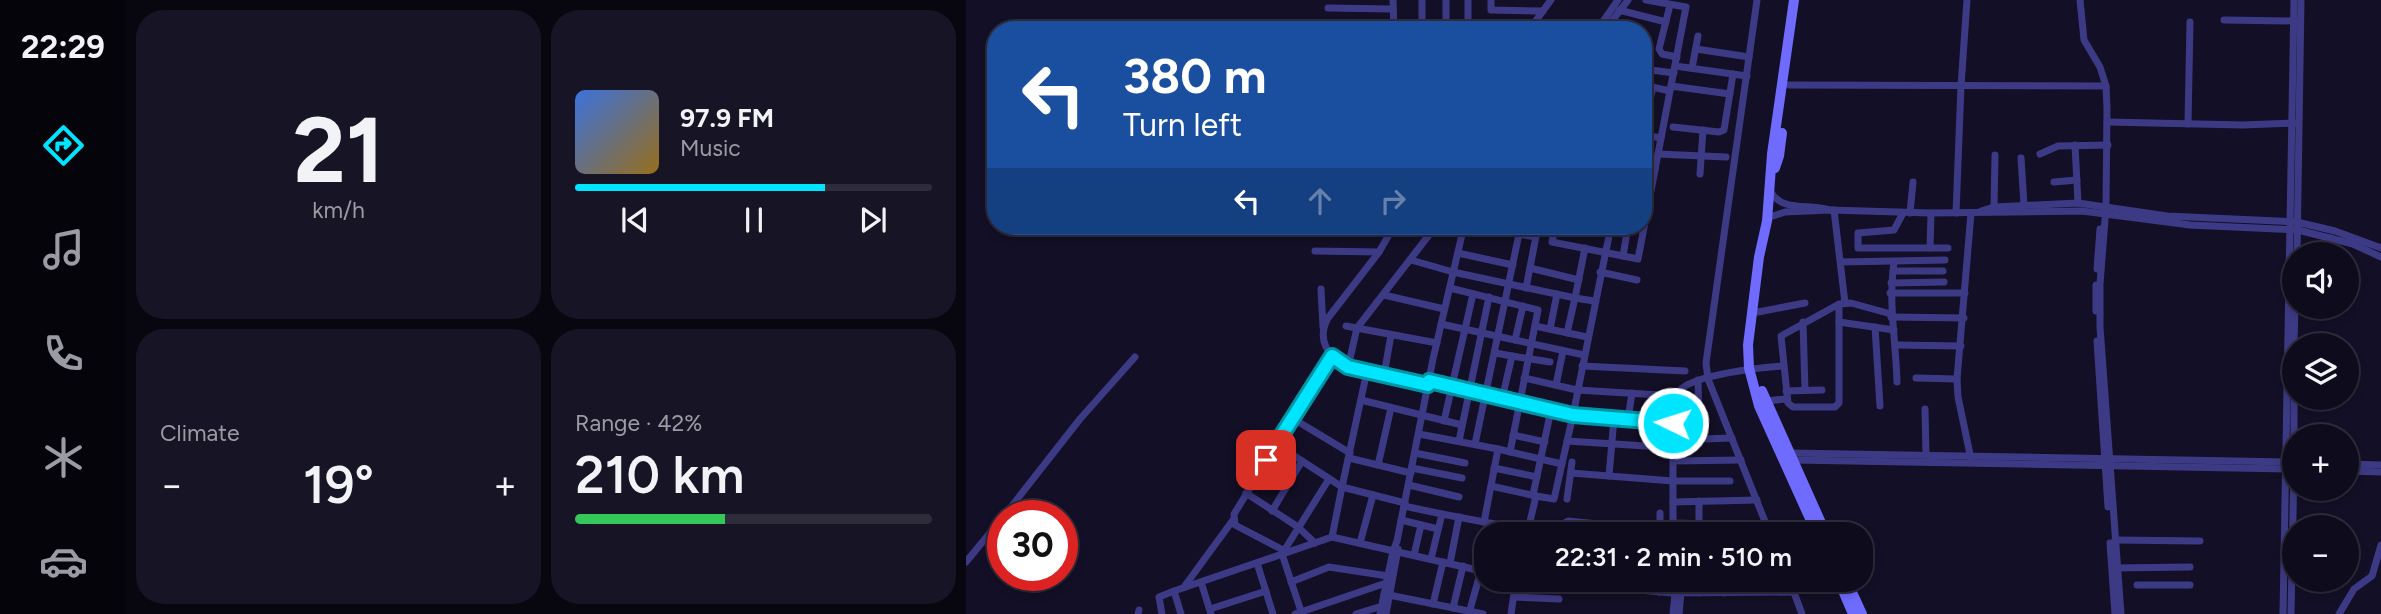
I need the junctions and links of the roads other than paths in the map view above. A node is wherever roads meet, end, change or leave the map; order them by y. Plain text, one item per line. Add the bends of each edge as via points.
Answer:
1 (1393, 0) edge
2 (1422, 0) edge
3 (1446, 0) edge
4 (1468, 0) edge
5 (1491, 0) edge
6 (1551, 0) edge
7 (1618, 0) edge
8 (1628, 0) edge
9 (1646, 0) edge
10 (1758, 0) edge
11 (1794, 0) edge
12 (1802, 0) edge
13 (1968, 0) edge
14 (2080, 0) edge
15 (2294, 0) edge
16 (2301, 0) edge
17 (1670, 5) junction
18 (1328, 8) dead end
19 (1393, 9) junction
20 (1619, 10) junction
21 (1543, 11) junction
22 (2224, 20) dead end
23 (1394, 21) edge
24 (1423, 21) edge
25 (1446, 21) edge
26 (1468, 21) dead end
27 (1536, 21) edge
28 (1603, 21) edge
29 (1611, 21) edge
30 (2297, 21) junction
31 (1666, 22) junction
32 (2190, 22) dead end
33 (1698, 36) dead end
34 (1696, 49) junction
35 (1749, 57) junction
36 (1675, 65) junction
37 (1652, 68) edge
38 (1692, 68) junction
39 (1733, 74) junction
40 (1747, 76) junction
41 (1788, 85) junction
42 (1961, 86) junction
43 (2105, 86) junction
44 (1653, 87) edge
45 (1671, 88) junction
46 (1730, 94) junction
47 (2108, 122) junction
48 (2296, 123) junction
49 (2188, 124) junction
50 (1673, 127) dead end
51 (1703, 130) junction
52 (1652, 135) edge
53 (1661, 138) junction
54 (2075, 145) junction
55 (2108, 145) junction
56 (1658, 153) junction
57 (2040, 154) dead end
58 (1701, 155) junction
59 (1995, 155) dead end
60 (1726, 157) dead end
61 (2021, 158) dead end
62 (1652, 170) edge
63 (1655, 170) junction
64 (1700, 174) dead end
65 (1771, 177) junction
66 (2077, 180) junction
67 (1652, 182) edge
68 (1913, 182) dead end
69 (2054, 182) dead end
70 (1770, 191) junction
71 (2078, 203) junction
72 (2024, 205) junction
73 (1994, 206) junction
74 (1832, 210) junction
75 (2104, 211) junction
76 (1906, 213) junction
77 (1956, 213) junction
78 (1974, 213) junction
79 (1931, 214) junction
80 (1767, 218) junction
81 (2294, 226) junction
82 (1389, 235) edge
83 (1429, 235) edge
84 (1462, 235) edge
85 (1519, 235) edge
86 (1525, 235) edge
87 (1553, 235) edge
88 (1609, 235) edge
89 (1626, 235) edge
90 (1642, 235) edge
91 (1536, 237) joint
92 (2330, 238) junction
93 (2296, 242) edge
94 (2330, 242) edge
95 (1585, 248) junction
96 (1930, 248) junction
97 (1948, 248) dead end
98 (2381, 248) edge
99 (1315, 251) dead end
100 (1762, 251) junction
101 (1379, 252) junction
102 (1605, 252) junction
103 (1458, 253) junction
104 (1623, 256) junction
105 (2381, 257) edge
106 (1411, 260) junction
107 (1945, 260) dead end
108 (1841, 262) junction
109 (1513, 265) junction
110 (1893, 267) junction
111 (1530, 268) junction
112 (1942, 271) dead end
113 (1453, 272) junction
114 (1601, 272) junction
115 (1579, 280) junction
116 (1637, 280) dead end
117 (1944, 282) dead end
118 (1891, 283) junction
119 (1509, 284) junction
120 (1450, 288) junction
121 (1526, 288) junction
122 (1321, 289) dead end
123 (1890, 293) junction
124 (1965, 293) junction
125 (1473, 294) junction
126 (1557, 294) junction
127 (1384, 295) junction
128 (1489, 298) junction
129 (1575, 298) junction
130 (1594, 301) junction
131 (1505, 302) junction
132 (1805, 303) dead end
133 (1842, 303) junction
134 (1523, 306) junction
135 (1444, 309) junction
136 (1758, 312) junction
137 (1891, 315) junction
138 (1964, 318) junction
139 (1803, 322) junction
140 (1839, 322) junction
141 (1441, 324) junction
142 (1346, 326) dead end
143 (1535, 326) junction
144 (1323, 327) junction
145 (1875, 327) junction
146 (1357, 328) junction
147 (1550, 329) junction
148 (1466, 330) junction
149 (1894, 330) junction
150 (1481, 333) junction
151 (1567, 333) junction
152 (1391, 335) junction
153 (1498, 337) junction
154 (1587, 337) junction
155 (1515, 341) junction
156 (1437, 343) junction
157 (1531, 344) junction
158 (1896, 345) junction
159 (1961, 346) junction
160 (1563, 351) junction
161 (1495, 353) junction
162 (1584, 355) junction
163 (1332, 356) junction
164 (1512, 356) junction
165 (1135, 357) dead end
166 (1528, 359) junction
167 (1550, 362) dead end
168 (1582, 366) junction
169 (1783, 366) junction
170 (1348, 367) junction
171 (1752, 368) junction
172 (1367, 371) junction
173 (1685, 371) dead end
174 (1384, 375) junction
175 (1524, 378) junction
176 (1710, 378) junction
177 (1916, 378) dead end
178 (1957, 379) junction
179 (1698, 380) junction
180 (1897, 382) dead end
181 (1428, 383) junction
182 (1556, 385) junction
183 (1452, 387) junction
184 (1577, 390) junction
185 (1805, 390) junction
186 (1822, 390) dead end
187 (1469, 391) junction
188 (1632, 393) junction
189 (1787, 395) junction
190 (1486, 396) junction
191 (1676, 396) junction
192 (1502, 399) junction
193 (1361, 400) junction
194 (1765, 401) junction
195 (1518, 403) junction
196 (1880, 406) dead end
197 (1391, 408) junction
198 (1925, 409) dead end
199 (1552, 410) junction
200 (1573, 415) junction
201 (1422, 416) junction
202 (1292, 418) junction
203 (1614, 418) junction
204 (1628, 419) junction
205 (1444, 421) junction
206 (1673, 424) junction
207 (2292, 424) edge
208 (1462, 425) junction
209 (1419, 434) junction
210 (1513, 435) junction
211 (1732, 438) junction
212 (1673, 440) junction
213 (1459, 441) junction
214 (1567, 441) junction
215 (1545, 442) junction
216 (1612, 443) junction
217 (1276, 444) junction
218 (1475, 444) junction
219 (1662, 447) dead end
220 (1498, 449) junction
221 (1510, 452) junction
222 (1415, 453) junction
223 (1349, 455) junction
224 (1926, 455) junction
225 (1791, 457) junction
226 (1541, 459) junction
227 (1741, 460) junction
228 (1971, 460) junction
229 (1301, 461) junction
230 (1572, 461) dead end
231 (1673, 461) junction
232 (2108, 462) junction
233 (1465, 463) dead end
234 (1562, 464) junction
235 (2359, 464) edge
236 (1378, 465) junction
237 (2381, 465) edge
238 (2282, 466) edge
239 (1494, 468) junction
240 (1412, 470) junction
241 (2359, 471) edge
242 (1571, 472) junction
243 (2381, 472) edge
244 (1609, 476) junction
245 (1537, 477) junction
246 (1462, 478) dead end
247 (1329, 479) junction
248 (1673, 481) junction
249 (1730, 481) dead end
250 (1409, 485) junction
251 (1491, 486) junction
252 (1342, 487) junction
253 (1246, 493) junction
254 (1373, 495) junction
255 (1535, 495) junction
256 (1459, 497) dead end
257 (1567, 499) dead end
258 (1016, 500) edge
259 (1757, 500) junction
260 (1699, 501) junction
261 (2290, 501) edge
262 (2292, 501) edge
263 (1673, 502) junction
264 (1405, 504) junction
265 (1272, 511) junction
266 (1660, 513) dead end
267 (1442, 514) junction
268 (1459, 517) junction
269 (1233, 520) junction
270 (1401, 520) junction
271 (1485, 522) joint
272 (1529, 522) edge
273 (1660, 522) edge
274 (1673, 522) edge
275 (1699, 522) edge
276 (1765, 522) edge
277 (1812, 522) edge
278 (1821, 522) edge
279 (1421, 525) junction
280 (1298, 527) junction
281 (1438, 529) junction
282 (987, 536) edge
283 (1332, 537) junction
284 (2115, 540) junction
285 (2200, 541) dead end
286 (1315, 543) junction
287 (1360, 543) junction
288 (2381, 545) edge
289 (1396, 551) junction
290 (1284, 552) junction
291 (1414, 555) junction
292 (1431, 559) junction
293 (966, 562) edge
294 (1446, 562) junction
295 (1257, 563) junction
296 (1463, 566) junction
297 (2177, 567) junction
298 (2190, 567) dead end
299 (2114, 568) junction
300 (2150, 568) junction
301 (1474, 569) edge
302 (1387, 580) junction
303 (1201, 582) junction
304 (1291, 582) junction
305 (2137, 585) dead end
306 (2150, 585) junction
307 (2177, 585) junction
308 (2190, 585) dead end
309 (1184, 588) junction
310 (1174, 591) junction
311 (1266, 591) junction
312 (1476, 592) edge
313 (1515, 592) edge
314 (1658, 592) edge
315 (1794, 592) joint
316 (1844, 592) edge
317 (1852, 592) edge
318 (1676, 593) junction
319 (1699, 593) joint
320 (1724, 593) joint
321 (1387, 594) junction
322 (1514, 597) junction
323 (1559, 599) dead end
324 (1433, 604) junction
325 (1381, 610) edge
326 (1450, 610) edge
327 (1210, 611) edge
328 (1300, 613) edge
329 (1469, 613) edge
330 (1162, 614) edge
331 (1181, 614) edge
332 (1273, 614) edge
333 (1356, 614) edge
334 (1385, 614) edge
335 (1483, 614) edge
336 (1511, 614) edge
337 (1673, 614) edge
338 (1679, 614) edge
339 (1802, 614) edge
340 (1853, 614) edge
341 (1862, 614) edge
342 (2118, 614) edge
343 (2283, 614) edge
344 (2291, 614) edge
345 (2339, 614) edge

1 - 19 street
2 - 24 street
3 - 25 street
4 - 26 street
5 - 21 street via 1491,10
6 - 21 street
7 - 28 street
8 - 20 street
9 - 17 street
10 - 35 street
11 - 65 main road
12 - 41 main road
13 - 42 street
14 - 43 street via 2084,40
15 - 30 street
16 - 30 street
17 - 31 street
17 - 36 street via 1686,8
18 - 19 street
19 - 23 street
20 - 29 street
20 - 31 street
21 - 27 street
22 - 30 street
30 - 48 street
31 - 36 street via 1660,52
32 - 49 street
33 - 34 street
34 - 35 street
34 - 38 street
35 - 40 street
36 - 37 street
36 - 38 street
36 - 45 street
38 - 39 street
39 - 40 street
39 - 46 street
40 - 176 street via 1707,351
41 - 42 street
41 - 65 main road via 1779,156
42 - 43 street
42 - 77 street
43 - 47 street
44 - 45 street
45 - 46 street
45 - 53 street
46 - 51 street via 1724,130
47 - 49 street
47 - 55 street
48 - 49 street
48 - 81 street
50 - 51 street
51 - 58 street
52 - 53 street
53 - 56 street
54 - 55 street
54 - 57 street
54 - 66 street
55 - 75 street
56 - 58 street
56 - 63 street
58 - 60 street
58 - 64 street
59 - 73 street
61 - 72 street
62 - 63 street
63 - 67 street
65 - 70 main road
66 - 69 street
66 - 71 street
68 - 76 street
70 - 74 street via 1779,203
70 - 80 main road
71 - 72 street
71 - 75 street
72 - 73 street
73 - 78 street
74 - 76 street
74 - 80 street via 1785,212
74 - 108 street
75 - 78 street
75 - 81 street via 2190,225
75 - 232 street via 2095,296
76 - 79 street
76 - 96 street via 1894,230 1858,233 1858,248
77 - 78 street
77 - 79 street
78 - 124 street
79 - 96 street
80 - 100 main road
81 - 92 street
81 - 93 street
81 - 98 street via 2335,231
81 - 207 street
82 - 101 street
83 - 106 street
84 - 103 street
85 - 109 street
86 - 91 street
87 - 95 street via 1552,242
88 - 102 street
89 - 104 street
90 - 104 street via 1639,259
91 - 111 street
92 - 94 street
92 - 105 street
95 - 102 street
95 - 115 street
96 - 97 street
99 - 101 street
100 - 136 main road via 1766,258
100 - 171 main road via 1748,345
101 - 144 street
102 - 104 street
102 - 114 street
103 - 109 street
103 - 113 street
106 - 113 street
106 - 127 street
107 - 110 street
108 - 110 street
108 - 133 street
109 - 119 street
110 - 112 street
110 - 118 street
111 - 115 street
111 - 121 street
113 - 119 street
113 - 120 street
114 - 116 street
114 - 130 street
115 - 129 street
117 - 118 street
118 - 123 street
119 - 121 street
119 - 131 street
120 - 125 street
120 - 135 street
121 - 126 street
122 - 144 street
123 - 124 street
123 - 137 street
124 - 138 street
125 - 128 street
125 - 148 street
126 - 129 street
126 - 147 street
127 - 135 street
127 - 146 street
128 - 131 street
128 - 150 street
129 - 130 street
129 - 151 street
130 - 154 street
131 - 134 street
131 - 153 street
132 - 136 street
133 - 137 street
133 - 139 street
133 - 140 street
134 - 143 street via 1538,310
134 - 155 street
135 - 141 street
136 - 171 main road
137 - 138 street
137 - 149 street
138 - 159 street
139 - 169 street via 1781,335
139 - 185 street
140 - 145 street
140 - 189 street via 1838,405 1793,407
141 - 148 street
141 - 156 street
142 - 146 street
143 - 147 street
143 - 157 street
144 - 163 street
145 - 149 street
145 - 196 street
146 - 152 street
146 - 170 street
147 - 151 street
148 - 150 street
148 - 183 street
149 - 158 street
150 - 153 street
150 - 187 street
151 - 154 street
152 - 156 street
152 - 174 street
153 - 155 street
153 - 161 street
154 - 162 street
155 - 157 street
156 - 181 street
157 - 160 street
157 - 166 street
158 - 159 street
158 - 180 street
159 - 178 street
160 - 162 street
160 - 182 street
161 - 164 street
161 - 190 street
162 - 168 street
163 - 170 street
163 - 202 street
164 - 166 street
164 - 192 street
165 - 258 street
166 - 167 street
166 - 175 street
168 - 173 street
168 - 184 street
169 - 171 street
169 - 189 street
170 - 172 street
171 - 176 street
171 - 194 main road
171 - 277 main road via 1759,406
172 - 174 street
172 - 193 street
174 - 181 street
175 - 182 street
175 - 195 street
176 - 179 street
176 - 211 street
177 - 178 street
178 - 228 street
179 - 191 street
179 - 206 street via 1699,423
181 - 183 street
181 - 201 street
182 - 184 street
183 - 187 street
183 - 205 street
184 - 188 street
184 - 200 street
185 - 186 street
185 - 189 street
187 - 190 street
187 - 208 street
188 - 191 street
188 - 204 street
189 - 194 street
190 - 192 street
190 - 218 street
191 - 206 street
192 - 195 street
193 - 197 street
193 - 223 street
194 - 225 main road
195 - 199 street
195 - 210 street
197 - 201 street
197 - 236 street
198 - 224 street
199 - 200 street
199 - 215 street
200 - 203 street
200 - 214 street
201 - 205 street
201 - 209 street
202 - 217 street
202 - 223 street
203 - 204 street
203 - 216 street
204 - 206 street
205 - 208 street
206 - 212 street
208 - 213 street
209 - 213 street
209 - 222 street
210 - 215 street
210 - 221 street
211 - 212 street
211 - 227 street
212 - 231 street
213 - 218 street
214 - 216 street
214 - 234 street
215 - 226 street
216 - 219 street
216 - 244 street
217 - 229 street
217 - 253 street
218 - 220 street
220 - 221 street
220 - 239 street
221 - 226 street
222 - 233 street
222 - 240 street
223 - 236 street
223 - 252 street
224 - 225 street
224 - 228 street
225 - 228 street
225 - 278 main road
226 - 234 street
226 - 245 street
227 - 231 street
227 - 259 street
228 - 232 street
229 - 247 street
229 - 265 street
230 - 242 street
231 - 248 street
232 - 238 street
232 - 284 street
232 - 299 street
234 - 255 street via 1554,499
235 - 237 street
236 - 240 street
239 - 245 street
239 - 251 street
240 - 246 street
240 - 250 street
241 - 243 street
242 - 244 street
242 - 257 street
244 - 248 street
245 - 255 street
247 - 252 street
247 - 280 street
248 - 249 street
248 - 263 street
250 - 256 street
250 - 264 street
251 - 255 street
251 - 271 street
252 - 254 street
252 - 283 street
253 - 265 street
253 - 269 street
254 - 264 street
254 - 287 street
255 - 272 street
259 - 260 street
259 - 276 street
260 - 263 street
260 - 275 street
261 - 343 street
262 - 344 street
263 - 274 street
264 - 267 street
264 - 270 street
265 - 280 street
266 - 273 street
267 - 268 street
267 - 281 street
268 - 271 street
268 - 294 street
269 - 290 street
269 - 309 street
270 - 279 street
270 - 289 street
279 - 281 street
279 - 291 street
280 - 286 street
280 - 290 street
281 - 292 street
282 - 293 street
283 - 286 street
283 - 287 street
284 - 285 street
284 - 299 street
286 - 290 street
287 - 289 street
288 - 345 street via 2372,576 2354,589
289 - 291 street
289 - 302 street
289 - 321 street
290 - 295 street
290 - 304 street
291 - 292 street
292 - 294 street
294 - 296 street
294 - 324 street
295 - 303 street
295 - 311 street
296 - 301 street
296 - 326 street
297 - 298 street
297 - 300 street
297 - 307 street
299 - 300 street
299 - 342 street
300 - 306 street
302 - 304 street via 1329,567
302 - 321 street
302 - 328 street
303 - 309 street
303 - 327 street
304 - 328 street
305 - 306 street
306 - 307 street
307 - 308 street
309 - 310 street
310 - 330 street via 1158,597
310 - 331 street
311 - 327 street
311 - 332 street
312 - 329 street
313 - 322 street
314 - 318 street
315 - 320 street
315 - 339 street
316 - 340 main road
317 - 341 main road
318 - 319 street
318 - 337 street
318 - 338 street
319 - 320 street
321 - 324 street
321 - 325 street
321 - 334 street
322 - 323 street
322 - 336 street
324 - 326 street
325 - 333 street
326 - 329 street
329 - 335 street

